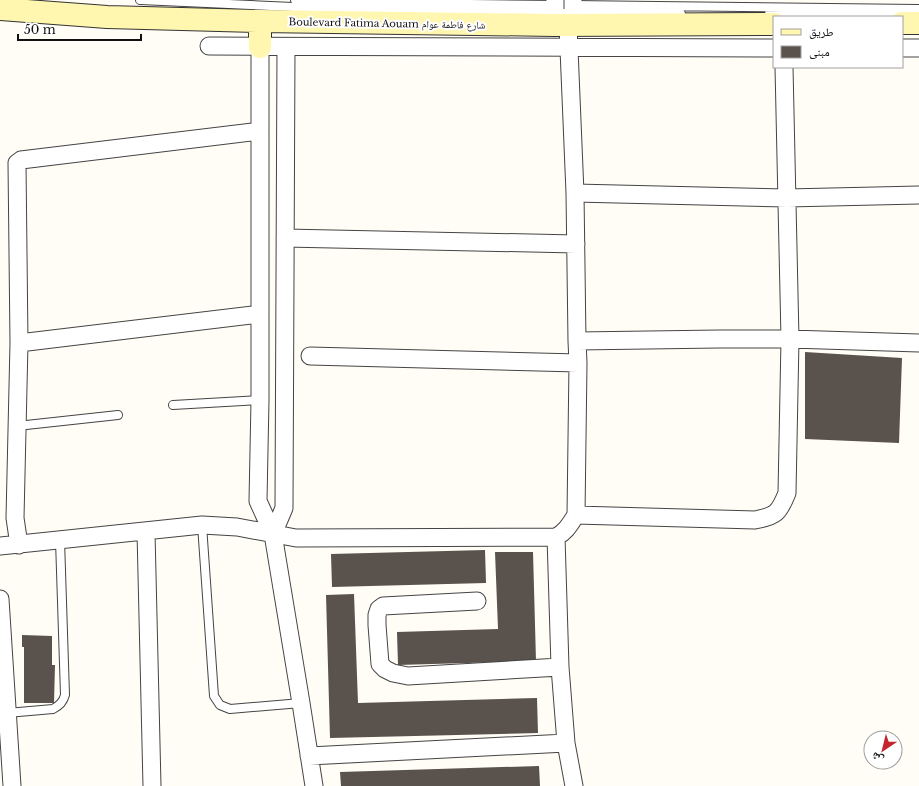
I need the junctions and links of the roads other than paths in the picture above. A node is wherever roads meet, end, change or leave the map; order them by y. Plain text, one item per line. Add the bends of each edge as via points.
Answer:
1 (140, 0) edge
2 (295, 0) edge
3 (0, 9) edge
4 (919, 9) edge
5 (564, 12) edge
6 (919, 15) edge
7 (260, 21) junction
8 (903, 23) edge
9 (919, 23) edge
10 (773, 24) edge
11 (209, 46) dead end
12 (260, 46) junction
13 (286, 47) junction
14 (568, 47) junction
15 (773, 48) edge
16 (903, 48) edge
17 (919, 48) edge
18 (784, 68) edge
19 (260, 131) junction
20 (575, 193) junction
21 (919, 195) edge
22 (787, 198) junction
23 (285, 238) junction
24 (576, 244) junction
25 (260, 314) junction
26 (790, 339) junction
27 (577, 341) junction
28 (19, 343) junction
29 (919, 343) edge
30 (310, 356) dead end
31 (578, 363) junction
32 (260, 400) junction
33 (173, 405) dead end
34 (118, 415) dead end
35 (17, 426) junction
36 (576, 515) junction
37 (202, 525) junction
38 (146, 532) junction
39 (273, 534) junction
40 (556, 537) junction
41 (60, 540) junction
42 (19, 545) junction
43 (0, 546) edge
44 (0, 599) edge
45 (477, 601) dead end
46 (560, 667) junction
47 (301, 703) junction
48 (7, 713) junction
49 (566, 743) junction
50 (309, 756) junction
51 (12, 786) edge
52 (152, 786) edge
53 (314, 786) edge
54 (574, 786) edge

1 - 5 lane via 383,11
2 - 5 lane
3 - 7 main road, Boulevard Fatima Aouam شارع فاطمة عوام via 107,17
4 - 5 lane
5 - 6 lane
5 - 7 main road, Boulevard Fatima Aouam شارع فاطمة عوام
5 - 10 main road, Boulevard Fatima Aouam شارع فاطمة عوام
5 - 14 street
7 - 12 main road
8 - 9 main road
11 - 12 street
12 - 13 street
12 - 19 street
13 - 14 street
13 - 23 street
14 - 15 street
14 - 20 street
16 - 17 street
18 - 22 street
19 - 25 street
19 - 28 street via 21,160 17,163
20 - 22 street
20 - 24 street
21 - 22 street
22 - 26 street
23 - 24 street
23 - 39 street via 284,508
24 - 27 street
25 - 28 street
25 - 32 street
26 - 27 street
26 - 29 street
26 - 36 street via 787,493 776,513 755,520
27 - 31 street
28 - 35 street
30 - 31 street
31 - 36 street
32 - 33 lane
32 - 39 street via 258,501
34 - 35 lane
35 - 42 street via 15,518
36 - 40 street via 568,528
37 - 38 street
37 - 39 street via 237,527
37 - 47 lane via 214,696 220,705 230,709
38 - 41 street
38 - 52 street
39 - 40 street via 296,538
39 - 47 street
40 - 46 street
41 - 42 street
41 - 48 lane via 65,695 63,702 53,709
42 - 43 street
44 - 48 street
45 - 46 street via 379,608 376,625 380,664 385,670 408,676
46 - 49 street
47 - 50 street
48 - 51 street
49 - 50 street
49 - 54 street
50 - 53 street

